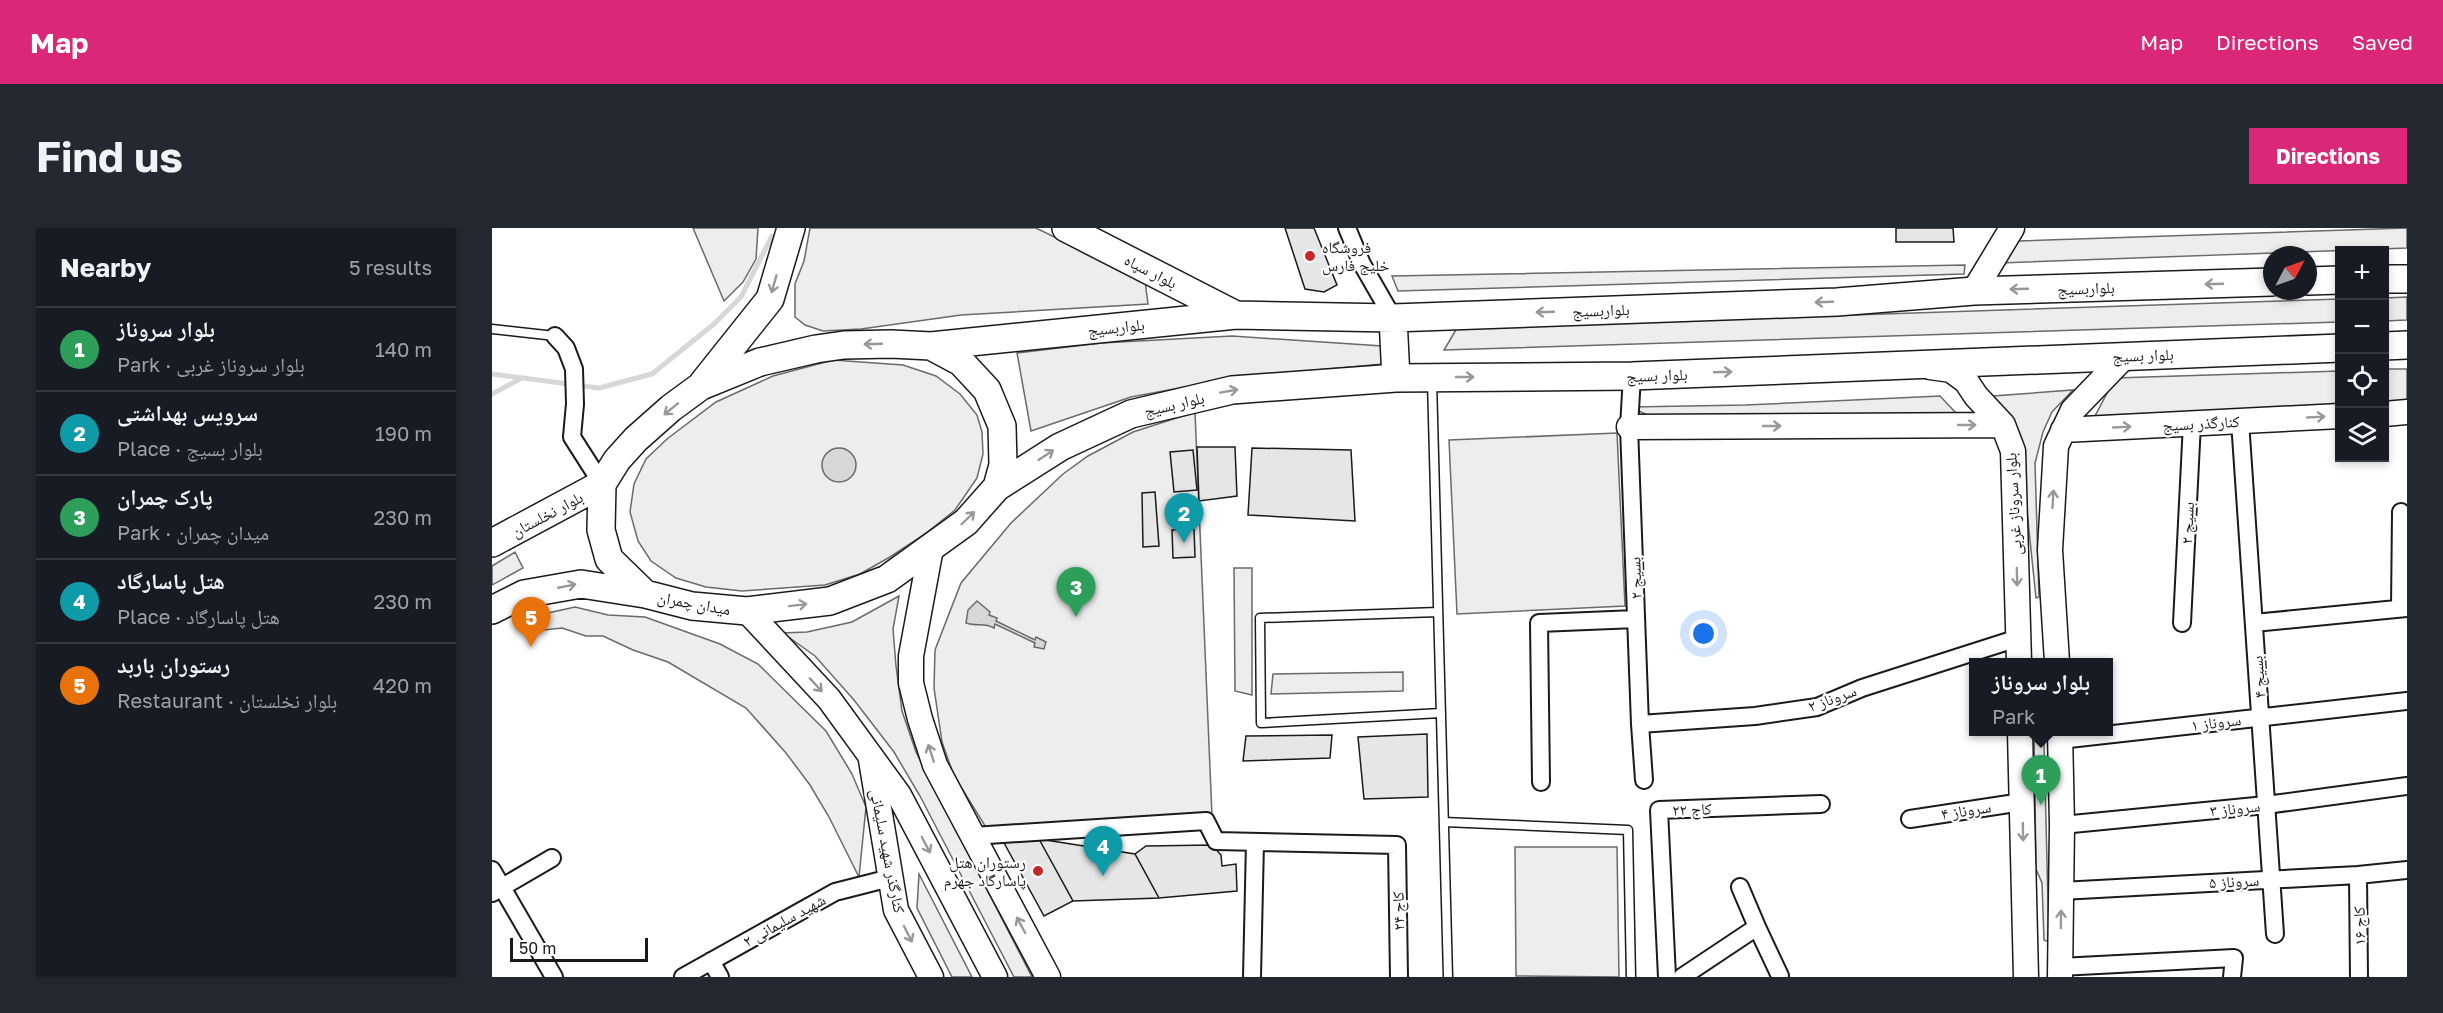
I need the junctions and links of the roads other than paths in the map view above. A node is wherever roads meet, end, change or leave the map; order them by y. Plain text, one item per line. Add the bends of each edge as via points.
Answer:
1 (791, 228) edge
2 (1066, 228) edge
3 (1347, 228) edge
4 (2012, 228) edge
5 (2389, 279) edge
6 (2407, 279) edge
7 (2335, 280) edge
8 (2317, 281) edge
9 (2263, 282) edge
10 (1974, 291) junction
11 (1236, 315) junction
12 (1393, 318) junction
13 (492, 328) edge
14 (555, 336) joint
15 (2407, 345) edge
16 (931, 346) junction
17 (2389, 346) edge
18 (2335, 348) edge
19 (2125, 356) junction
20 (1913, 364) junction
21 (1632, 376) junction
22 (1432, 377) junction
23 (1396, 378) junction
24 (701, 386) junction
25 (2407, 412) edge
26 (2389, 414) edge
27 (2335, 416) edge
28 (2241, 421) junction
29 (2192, 423) junction
30 (2003, 425) junction
31 (1629, 427) junction
32 (2063, 430) junction
33 (602, 484) junction
34 (998, 488) junction
35 (2400, 512) dead end
36 (492, 543) edge
37 (931, 548) junction
38 (645, 594) junction
39 (2403, 608) edge
40 (492, 610) edge
41 (747, 611) junction
42 (1438, 612) junction
43 (1636, 620) junction
44 (2182, 622) dead end
45 (2254, 623) junction
46 (2056, 636) junction
47 (2018, 639) junction
48 (2019, 658) edge
49 (2057, 658) edge
50 (2407, 701) edge
51 (1441, 713) junction
52 (2261, 717) junction
53 (1640, 724) junction
54 (2113, 731) edge
55 (2020, 736) edge
56 (2060, 736) edge
57 (870, 754) junction
58 (1644, 780) dead end
59 (1541, 782) dead end
60 (2407, 786) edge
61 (2022, 802) junction
62 (1821, 804) dead end
63 (2266, 804) junction
64 (1910, 819) dead end
65 (1444, 822) junction
66 (2062, 825) junction
67 (973, 836) junction
68 (1255, 842) junction
69 (552, 858) dead end
70 (492, 870) edge
71 (2407, 870) edge
72 (2358, 875) junction
73 (890, 878) junction
74 (2272, 879) junction
75 (1740, 887) dead end
76 (497, 890) edge
77 (2061, 891) junction
78 (1757, 927) junction
79 (2275, 934) dead end
80 (711, 961) junction
81 (2026, 971) edge
82 (2060, 972) edge
83 (1780, 976) edge
84 (554, 977) edge
85 (683, 977) edge
86 (720, 977) edge
87 (931, 977) edge
88 (995, 977) edge
89 (1048, 977) edge
90 (1252, 977) edge
91 (1400, 977) edge
92 (1448, 977) edge
93 (1631, 977) edge
94 (1667, 977) edge
95 (1682, 977) edge
96 (2232, 977) edge
97 (2359, 977) edge

1 -> 24 main road via 770,299
2 - 11 main road, بلوار سپاه
3 - 12 street via 1362,264
4 - 10 street
5 - 6 main road
7 - 8 main road
9 -> 10 main road, بلواربسیج
10 -> 12 main road, بلواربسیج via 1837,302
11 - 12 main road, بلواربسیج
11 - 16 main road, بلواربسیج
12 - 23 main road
13 - 14 lane
14 - 33 street via 566,348 574,375 572,437
15 - 17 main road
16 -> 24 main road via 844,345 816,349 760,362
16 - 34 main road via 961,362 987,390 1002,426 1003,465
18 - 19 main road, بلوار بسیج
19 - 20 main road, بلوار بسیج
19 - 32 street via 2073,410
21 -> 20 main road, بلوار بسیج
20 - 30 street, بلوار سروناز غربی via 1951,370 1966,381
22 -> 21 main road, بلوار بسیج
21 - 31 street, بسیج ۲
22 - 23 main road, بلوار بسیج
22 - 42 lane
34 -> 23 main road, بلوار بسیج via 1060,447 1131,414 1232,390
24 -> 33 main road via 636,439
25 - 26 street
28 -> 27 street, کنارگذر بسیج
28 - 29 street, کنارگذر بسیج
28 - 45 street, بسیج ۴
32 -> 29 street, کنارگذر بسیج
29 - 44 street, بسیج ۲
31 -> 30 street
30 -> 47 street, بلوار سروناز غربی via 2013,451
31 - 43 street, بسیج ۲
46 -> 32 street via 2050,550 2056,446
33 - 36 main road, بلوار نخلستان
33 - 38 main road, میدان چمران via 601,530 609,559
37 -> 34 main road, میدان چمران via 966,522
35 - 39 street
41 -> 37 main road, میدان چمران via 830,601 887,579
67 -> 37 street via 935,765 911,684 911,656
40 -> 38 main road via 524,594 581,584
38 - 41 main road, میدان چمران via 692,606
39 - 45 street
41 -> 57 street via 829,699
42 - 51 lane
42 - 51 lane via 1260,618 1261,723
43 - 53 street, بسیج ۲
43 - 59 street via 1539,623
45 - 52 street, بسیج ۴
46 - 47 street via 2036,630
46 - 49 street
47 - 48 street, بلوار سروناز غربی
47 - 53 street, سروناز ۲ via 1862,688 1817,707 1755,716
50 - 52 street, سروناز ۱
51 - 65 lane
52 - 54 street, سروناز ۱
52 - 63 street, بسیج ۴
53 - 58 street, بسیج ۲
55 - 61 street
56 - 66 street
57 - 73 street, کنارگذر شهید سلیمانی
57 -> 88 street via 899,795
60 - 63 street, سروناز ۳
61 - 64 street, سروناز ۴
61 -> 81 street
62 - 94 street, کاج ۲۲ via 1659,810
63 - 66 street, سروناز ۳
63 - 74 street, بسیج ۴
65 - 92 lane
65 - 93 lane via 1628,831
66 - 77 street
67 - 68 street via 1206,821 1216,842
89 -> 67 street
68 - 90 street
68 - 91 street, کاج ۲۴ via 1397,845
69 - 76 street
70 - 76 street
71 - 72 street, سروناز ۵
72 - 74 street, سروناز ۵
72 - 97 street, کاج ۱۶
73 - 80 street, شهید سلیمانی ۲ via 835,892
73 -> 87 street, کنارگذر شهید سلیمانی via 896,910
74 - 77 street, سروناز ۵
74 - 79 street, بسیج ۴
75 - 78 street
76 - 84 street
82 -> 77 street
78 - 83 street
78 - 95 street
80 - 85 street, شهید سلیمانی ۲
80 - 86 street
81 - 82 street
82 - 96 street via 2234,958

